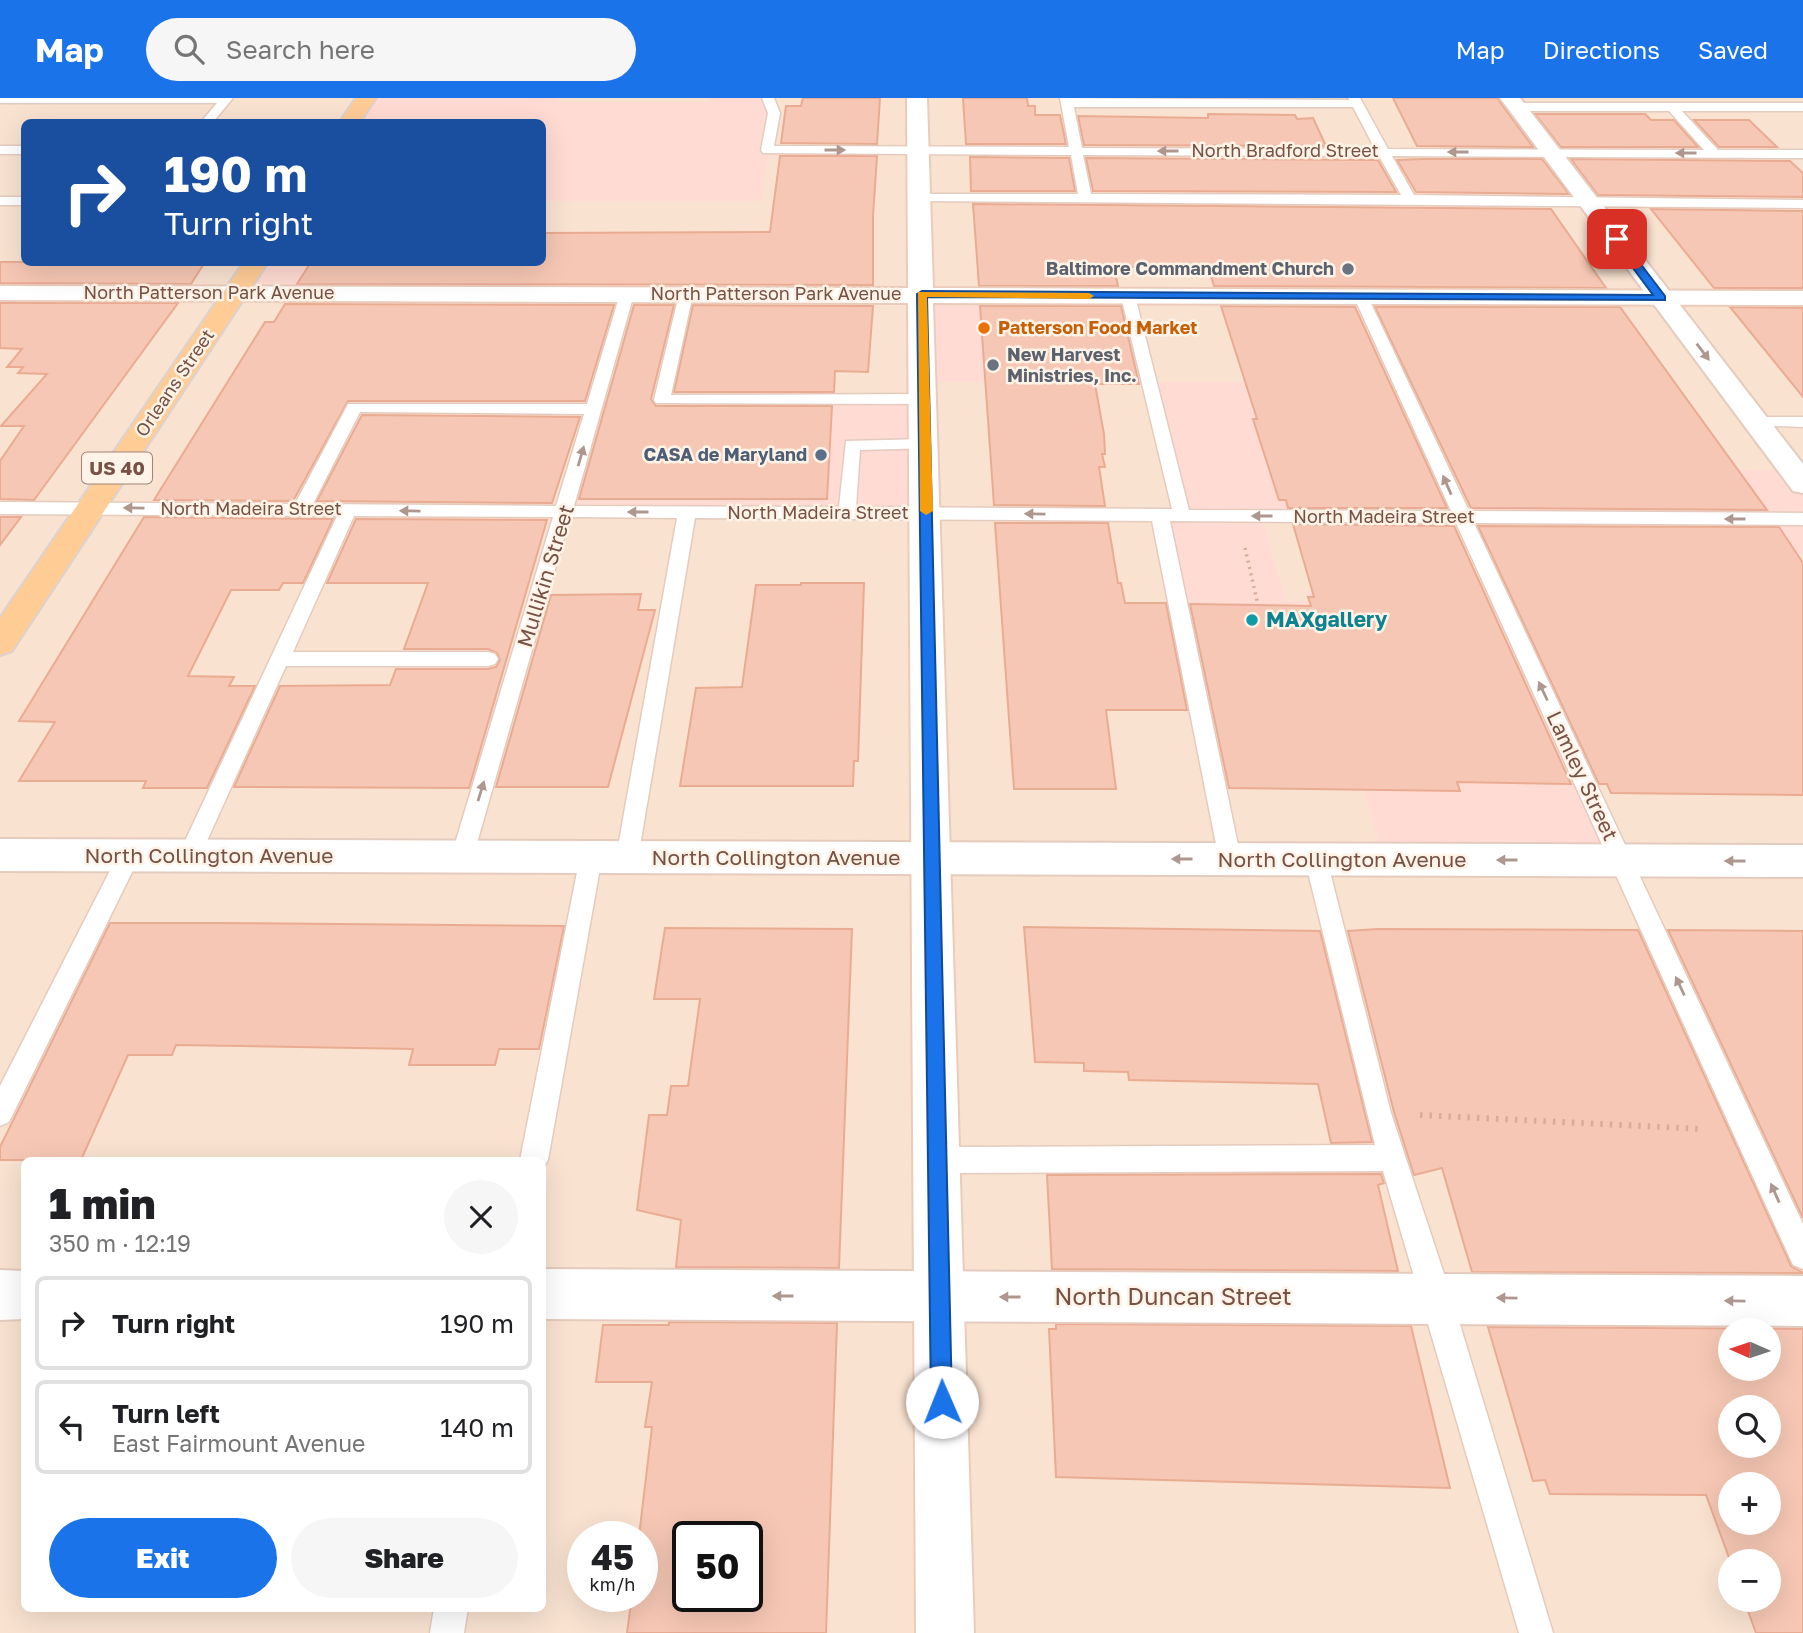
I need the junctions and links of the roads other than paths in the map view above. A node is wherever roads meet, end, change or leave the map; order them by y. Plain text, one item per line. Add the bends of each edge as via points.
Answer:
1 (366, 98) edge
2 (768, 98) edge
3 (917, 98) edge
4 (227, 99) edge
5 (0, 100) edge
6 (1067, 101) edge
7 (1356, 101) edge
8 (1513, 102) edge
9 (1803, 107) edge
10 (1673, 108) junction
11 (210, 119) edge
12 (352, 119) edge
13 (0, 150) edge
14 (21, 150) edge
15 (918, 150) junction
16 (1077, 150) junction
17 (1384, 152) junction
18 (1551, 152) junction
19 (1714, 153) junction
20 (1803, 154) edge
21 (1085, 196) junction
22 (919, 197) junction
23 (1409, 199) junction
24 (0, 201) edge
25 (21, 201) edge
26 (1589, 203) junction
27 (1803, 204) edge
28 (253, 266) edge
29 (0, 293) edge
30 (235, 293) junction
31 (627, 294) junction
32 (686, 294) junction
33 (922, 294) junction
34 (1128, 296) junction
35 (1361, 297) junction
36 (1661, 298) junction
37 (1803, 298) edge
38 (924, 399) junction
39 (594, 409) junction
40 (1756, 422) junction
41 (1803, 422) edge
42 (925, 444) junction
43 (1803, 484) edge
44 (0, 508) edge
45 (91, 508) junction
46 (301, 510) junction
47 (348, 510) junction
48 (565, 512) junction
49 (687, 512) junction
50 (847, 512) junction
51 (926, 513) junction
52 (1160, 516) junction
53 (1182, 516) junction
54 (1462, 518) junction
55 (1803, 519) edge
56 (0, 642) edge
57 (280, 659) junction
58 (488, 659) dead end
59 (0, 855) edge
60 (129, 856) junction
61 (189, 856) junction
62 (462, 857) junction
63 (609, 857) junction
64 (932, 858) junction
65 (1230, 859) junction
66 (1316, 860) junction
67 (1622, 860) junction
68 (1803, 861) edge
69 (0, 1113) edge
70 (535, 1157) edge
71 (1391, 1158) junction
72 (937, 1160) junction
73 (1803, 1255) edge
74 (546, 1294) edge
75 (0, 1295) edge
76 (21, 1295) edge
77 (940, 1297) junction
78 (1437, 1298) junction
79 (1803, 1301) edge
80 (450, 1612) edge
81 (447, 1633) edge
82 (945, 1633) edge
83 (1536, 1633) edge

1 - 12 main road
2 -> 15 lane, North Bradford Street via 774,113 767,150
3 - 15 street
4 - 5 lane
4 - 11 lane
6 - 7 lane
6 - 16 lane
7 - 17 lane
8 - 10 lane
8 - 18 street
9 - 10 lane
10 - 19 lane
13 - 14 lane
15 - 16 lane, North Bradford Street
15 - 22 street
17 -> 16 lane, North Bradford Street
16 - 21 lane
18 -> 17 lane, North Bradford Street
17 - 23 lane
19 -> 18 lane, North Bradford Street
18 - 26 street
19 - 20 lane, North Bradford Street
21 - 22 lane
21 - 23 lane
22 - 33 street
23 - 26 lane
24 - 25 lane
26 - 27 lane
26 - 36 street
28 - 30 main road, Orleans Street / US 40
29 - 30 street, North Patterson Park Avenue
30 - 31 street, North Patterson Park Avenue
30 - 45 main road, Orleans Street / US 40
31 - 32 street, North Patterson Park Avenue
31 - 39 lane, Mullikin Street
32 - 33 street, North Patterson Park Avenue
32 - 38 lane via 662,400
33 - 34 street, North Patterson Park Avenue
33 - 38 street
34 - 35 street, North Patterson Park Avenue
34 - 53 lane
35 - 36 street, North Patterson Park Avenue
54 -> 35 lane, Lamley Street
36 - 37 street, North Patterson Park Avenue
36 -> 40 street
38 - 42 street
39 - 46 lane via 355,407
48 -> 39 lane, Mullikin Street
40 - 41 lane
40 - 43 street
42 - 50 lane via 852,445
42 - 51 street
44 - 45 lane, North Madeira Street
46 -> 45 lane, North Madeira Street
45 - 56 main road, Orleans Street / US 40
46 - 47 lane, North Madeira Street
48 -> 47 lane, North Madeira Street
47 - 57 lane
49 -> 48 lane, North Madeira Street
62 -> 48 lane, Mullikin Street
49 - 50 lane, North Madeira Street
49 - 63 lane
50 - 51 lane, North Madeira Street
52 -> 51 lane, North Madeira Street
51 - 64 street
52 - 53 lane, North Madeira Street
52 - 65 lane
54 -> 53 lane, North Madeira Street
55 -> 54 lane, North Madeira Street
67 -> 54 lane, Lamley Street
57 - 58 lane
57 - 61 lane
59 - 60 street, North Collington Avenue
60 - 61 street, North Collington Avenue
60 - 69 lane
61 - 62 street, North Collington Avenue
62 - 63 street, North Collington Avenue
63 - 64 street, North Collington Avenue
63 - 70 lane
65 -> 64 street, North Collington Avenue
64 - 72 street
65 - 66 street, North Collington Avenue
67 -> 66 street, North Collington Avenue
66 - 71 lane
68 -> 67 street, North Collington Avenue
73 -> 67 lane, Lamley Street
71 - 72 lane
71 - 78 lane
72 - 77 street
77 -> 74 street, North Duncan Street
75 - 76 street
78 -> 77 street, North Duncan Street
77 - 82 street
79 -> 78 street, North Duncan Street
78 - 83 lane
80 - 81 lane

